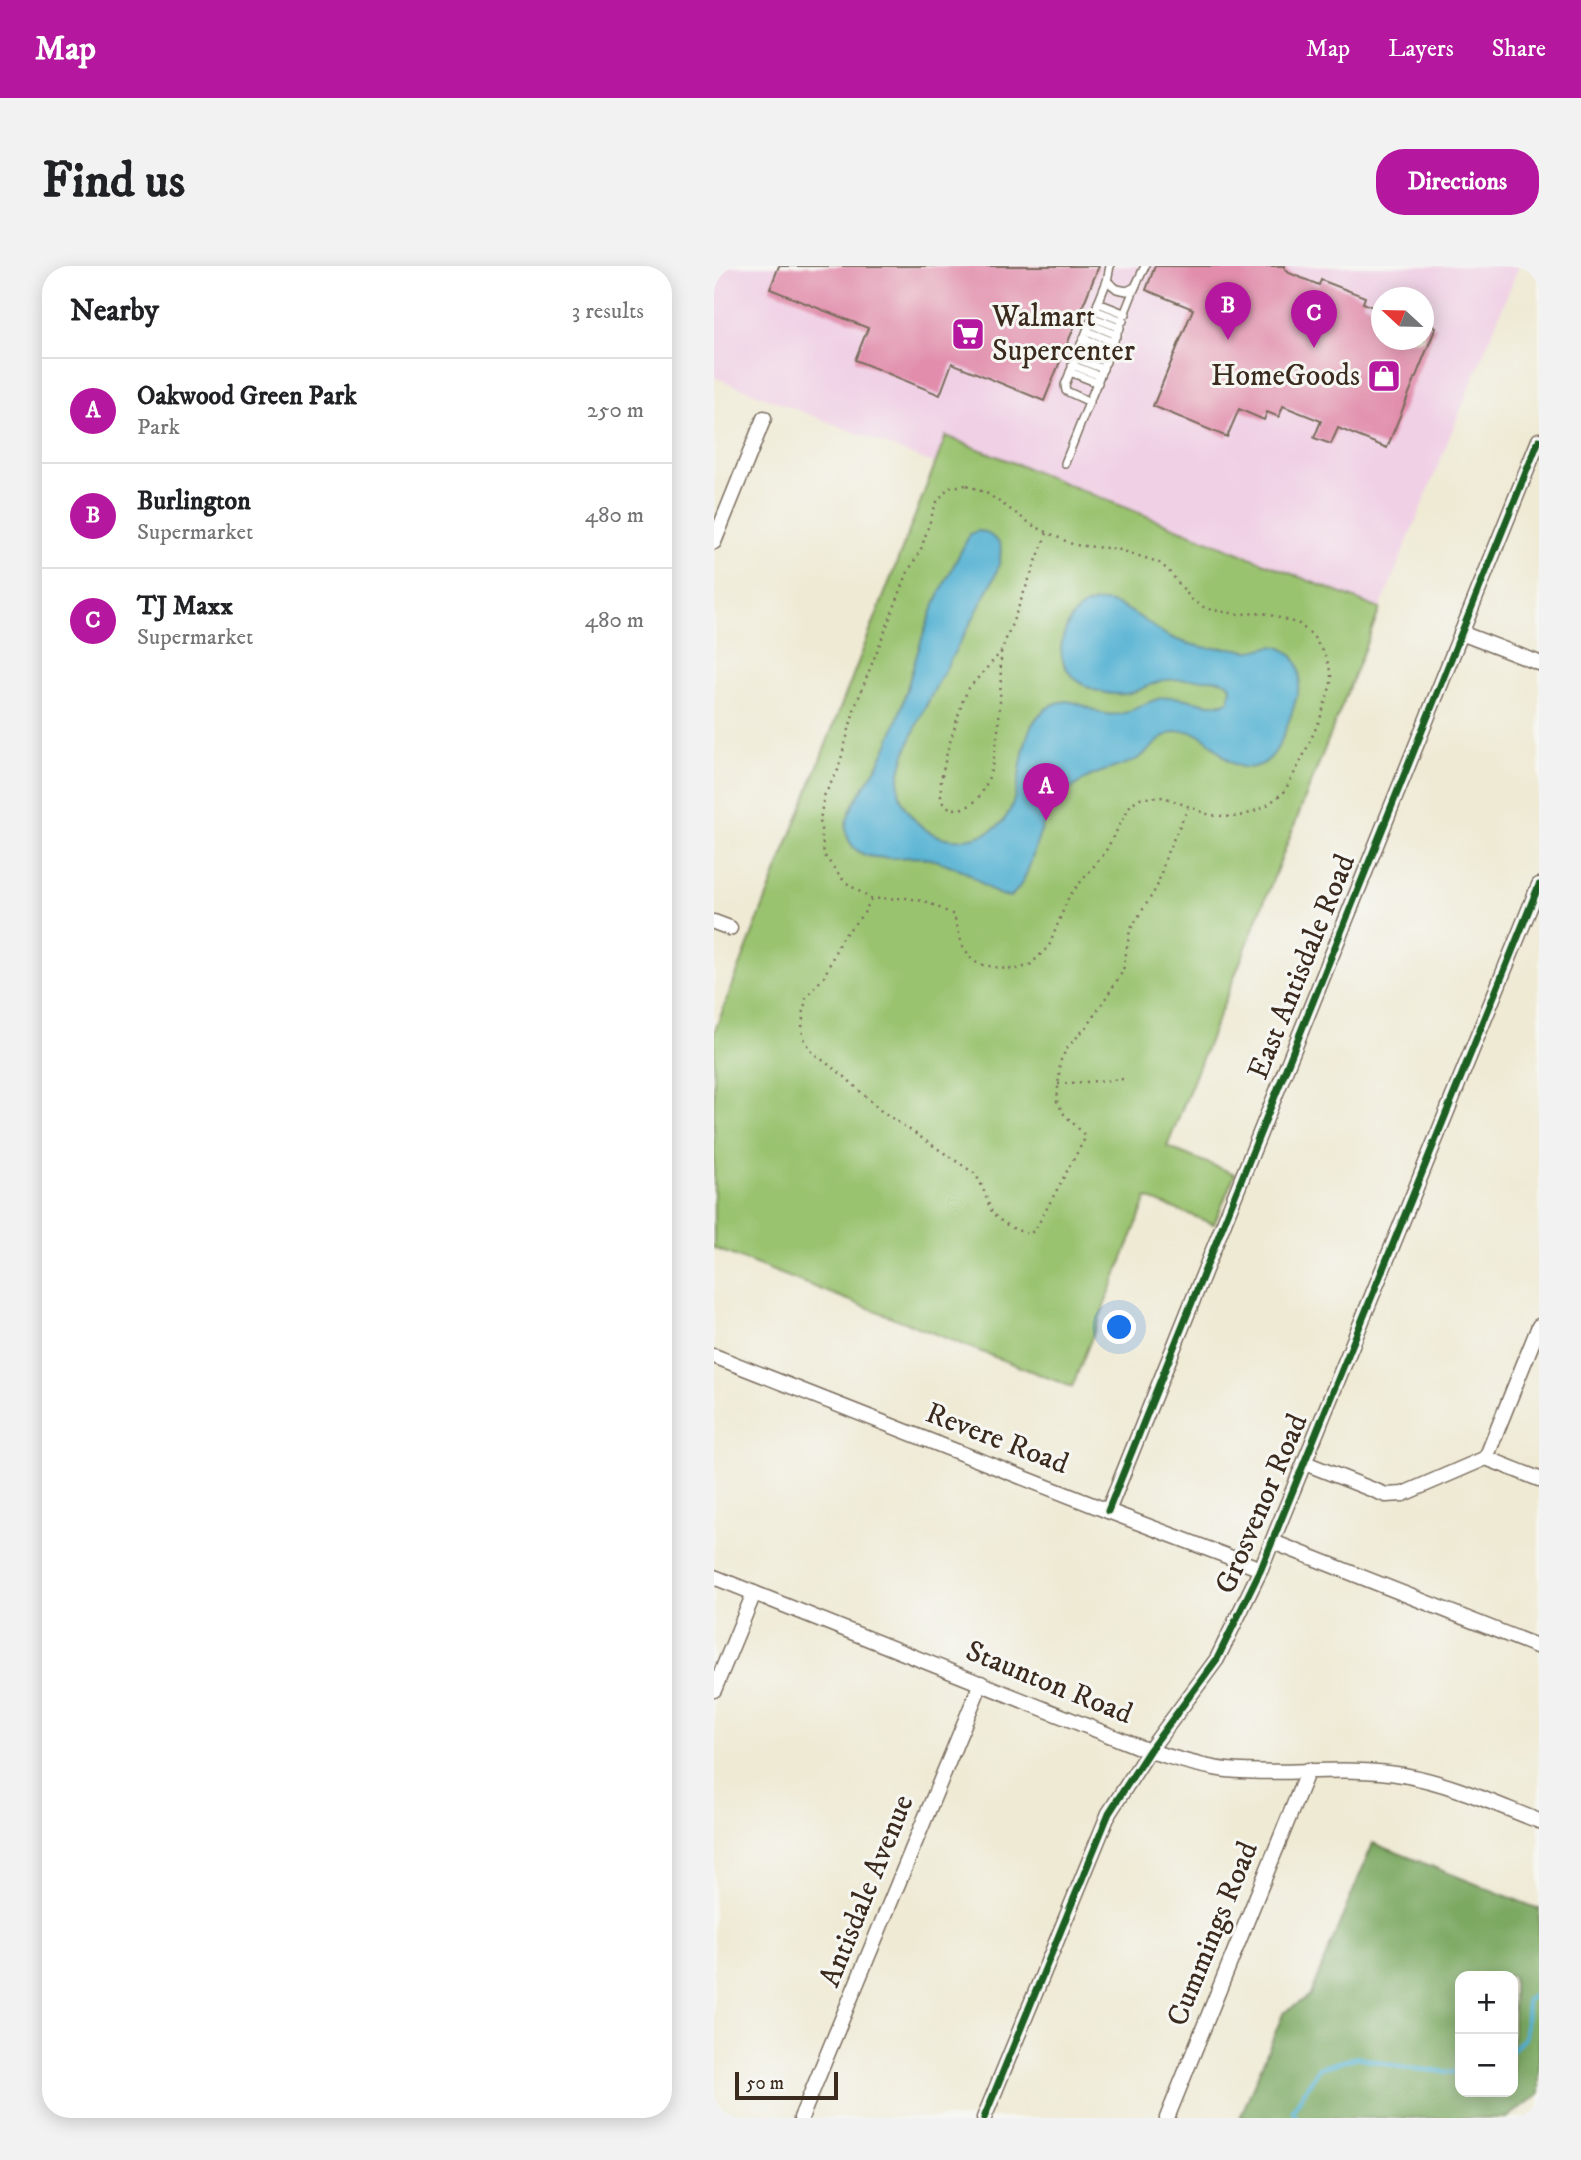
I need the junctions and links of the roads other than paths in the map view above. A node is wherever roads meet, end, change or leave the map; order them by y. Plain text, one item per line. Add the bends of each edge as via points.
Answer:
1 (1110, 266) edge
2 (1145, 266) edge
3 (1107, 281) junction
4 (1135, 287) junction
5 (1084, 338) junction
6 (1112, 349) junction
7 (1090, 402) junction
8 (764, 418) dead end
9 (1539, 440) edge
10 (1065, 463) dead end
11 (714, 542) edge
12 (1461, 633) junction
13 (1539, 663) edge
14 (1539, 885) edge
15 (714, 922) edge
16 (730, 928) dead end
17 (1539, 1326) edge
18 (714, 1356) edge
19 (1486, 1458) junction
20 (1305, 1463) junction
21 (1539, 1479) edge
22 (1108, 1511) junction
23 (1273, 1542) junction
24 (1261, 1569) junction
25 (714, 1577) edge
26 (754, 1593) junction
27 (1539, 1647) edge
28 (981, 1683) junction
29 (714, 1689) edge
30 (1149, 1751) junction
31 (1308, 1770) junction
32 (1539, 1821) edge
33 (801, 2118) edge
34 (984, 2118) edge
35 (1167, 2118) edge

1 - 3 lane
2 - 4 lane
3 - 4 lane via 1122,291
3 - 5 lane
4 - 6 lane
5 - 6 lane
5 - 6 lane
5 - 6 lane
5 - 6 lane
5 - 6 lane
5 - 6 lane
5 - 7 lane via 1065,385 1066,391
6 - 7 lane
7 - 10 lane
8 - 11 street
9 - 12 street, East Antisdale Road
12 - 13 street
12 - 22 street, East Antisdale Road
14 - 20 street, Grosvenor Road
15 - 16 street
17 - 19 street
18 - 22 street, Revere Road
19 - 20 street via 1403,1494 1386,1495
19 - 21 street
20 - 23 street, Grosvenor Road
22 - 24 street, Revere Road
23 - 24 street, Grosvenor Road
23 - 27 street
24 - 30 street, Grosvenor Road via 1217,1659
25 - 26 street, Staunton Road
26 - 28 street, Staunton Road
26 - 29 street
28 - 30 street, Staunton Road
28 - 33 street, Antisdale Avenue
30 - 31 street, Staunton Road via 1228,1770
30 - 34 street, Grosvenor Road via 1109,1813
31 - 32 street, Staunton Road via 1403,1775 1455,1788
31 - 35 street, Cummings Road

